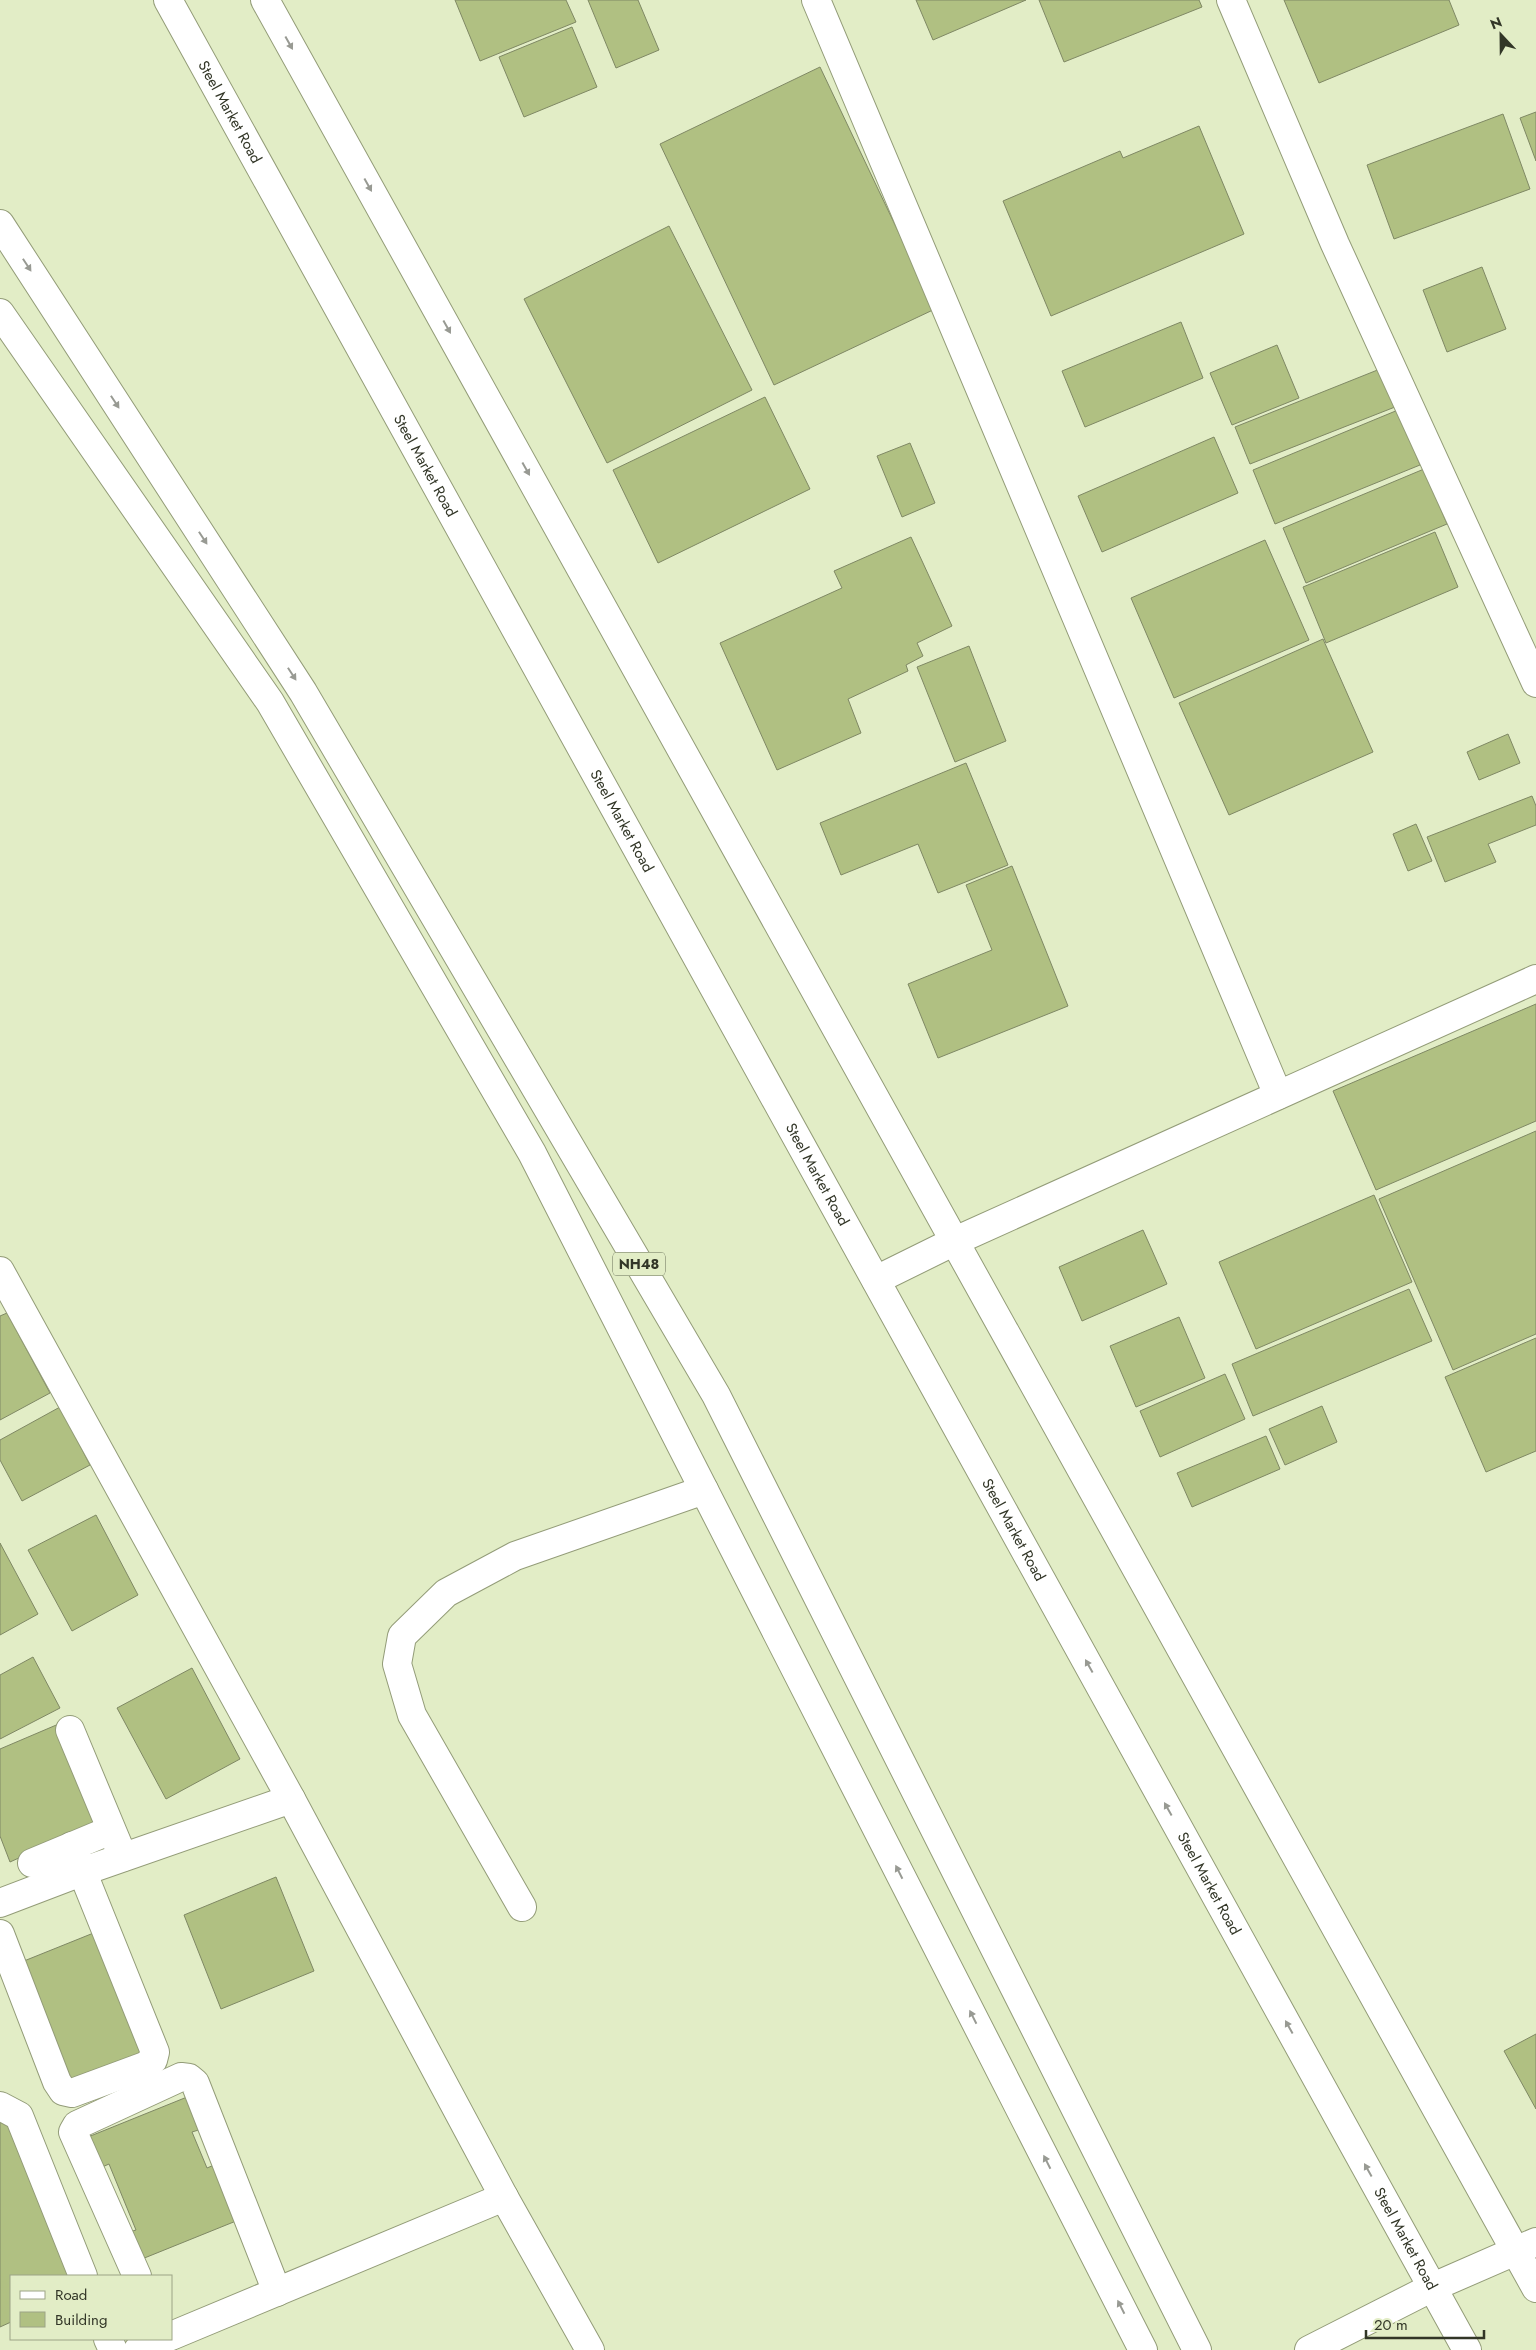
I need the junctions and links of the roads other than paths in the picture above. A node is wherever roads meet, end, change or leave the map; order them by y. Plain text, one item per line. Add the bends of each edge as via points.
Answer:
1 (168, 0) edge
2 (265, 0) edge
3 (816, 0) edge
4 (1231, 0) edge
5 (0, 224) edge
6 (0, 312) edge
7 (1536, 683) edge
8 (1536, 979) edge
9 (1278, 1095) junction
10 (955, 1242) junction
11 (0, 1271) edge
12 (876, 1280) junction
13 (704, 1490) junction
14 (70, 1730) dead end
15 (291, 1799) junction
16 (111, 1830) junction
17 (123, 1858) junction
18 (73, 1876) junction
19 (0, 1903) edge
20 (522, 1907) dead end
21 (0, 1934) edge
22 (0, 2106) edge
23 (504, 2198) junction
24 (1526, 2247) edge
25 (83, 2275) edge
26 (137, 2275) edge
27 (1433, 2287) junction
28 (1536, 2288) edge
29 (277, 2292) junction
30 (172, 2336) edge
31 (163, 2340) edge
32 (138, 2350) edge
33 (590, 2350) edge
34 (1143, 2350) edge
35 (1197, 2350) edge
36 (1309, 2350) edge
37 (1468, 2350) edge

1 - 12 main road, Steel Market Road
2 -> 10 main road
3 - 9 main road
4 - 7 main road via 1335,244
5 -> 35 main road, NH48 via 303,692 716,1395
6 - 13 main road, NH48 via 270,702 532,1153
8 - 9 main road
9 - 10 main road
10 - 12 main road
10 - 24 main road
11 - 15 main road
27 -> 12 main road, Steel Market Road
13 - 20 main road via 515,1556 446,1593 402,1636 397,1664 412,1715
34 -> 13 main road, NH48
14 - 16 main road
15 - 17 main road
15 - 23 main road
16 - 17 main road
16 - 18 main road via 52,1855
17 - 18 main road
18 - 19 main road
18 - 21 main road via 156,2052 153,2060 145,2066 72,2093 63,2091
22 - 25 main road via 19,2116
23 - 29 main road
23 - 33 main road
24 - 27 main road
24 - 28 main road
26 - 29 main road via 73,2132 77,2125 181,2077 195,2082
27 - 36 main road
27 - 37 main road, Steel Market Road
29 - 30 main road
31 - 32 main road

